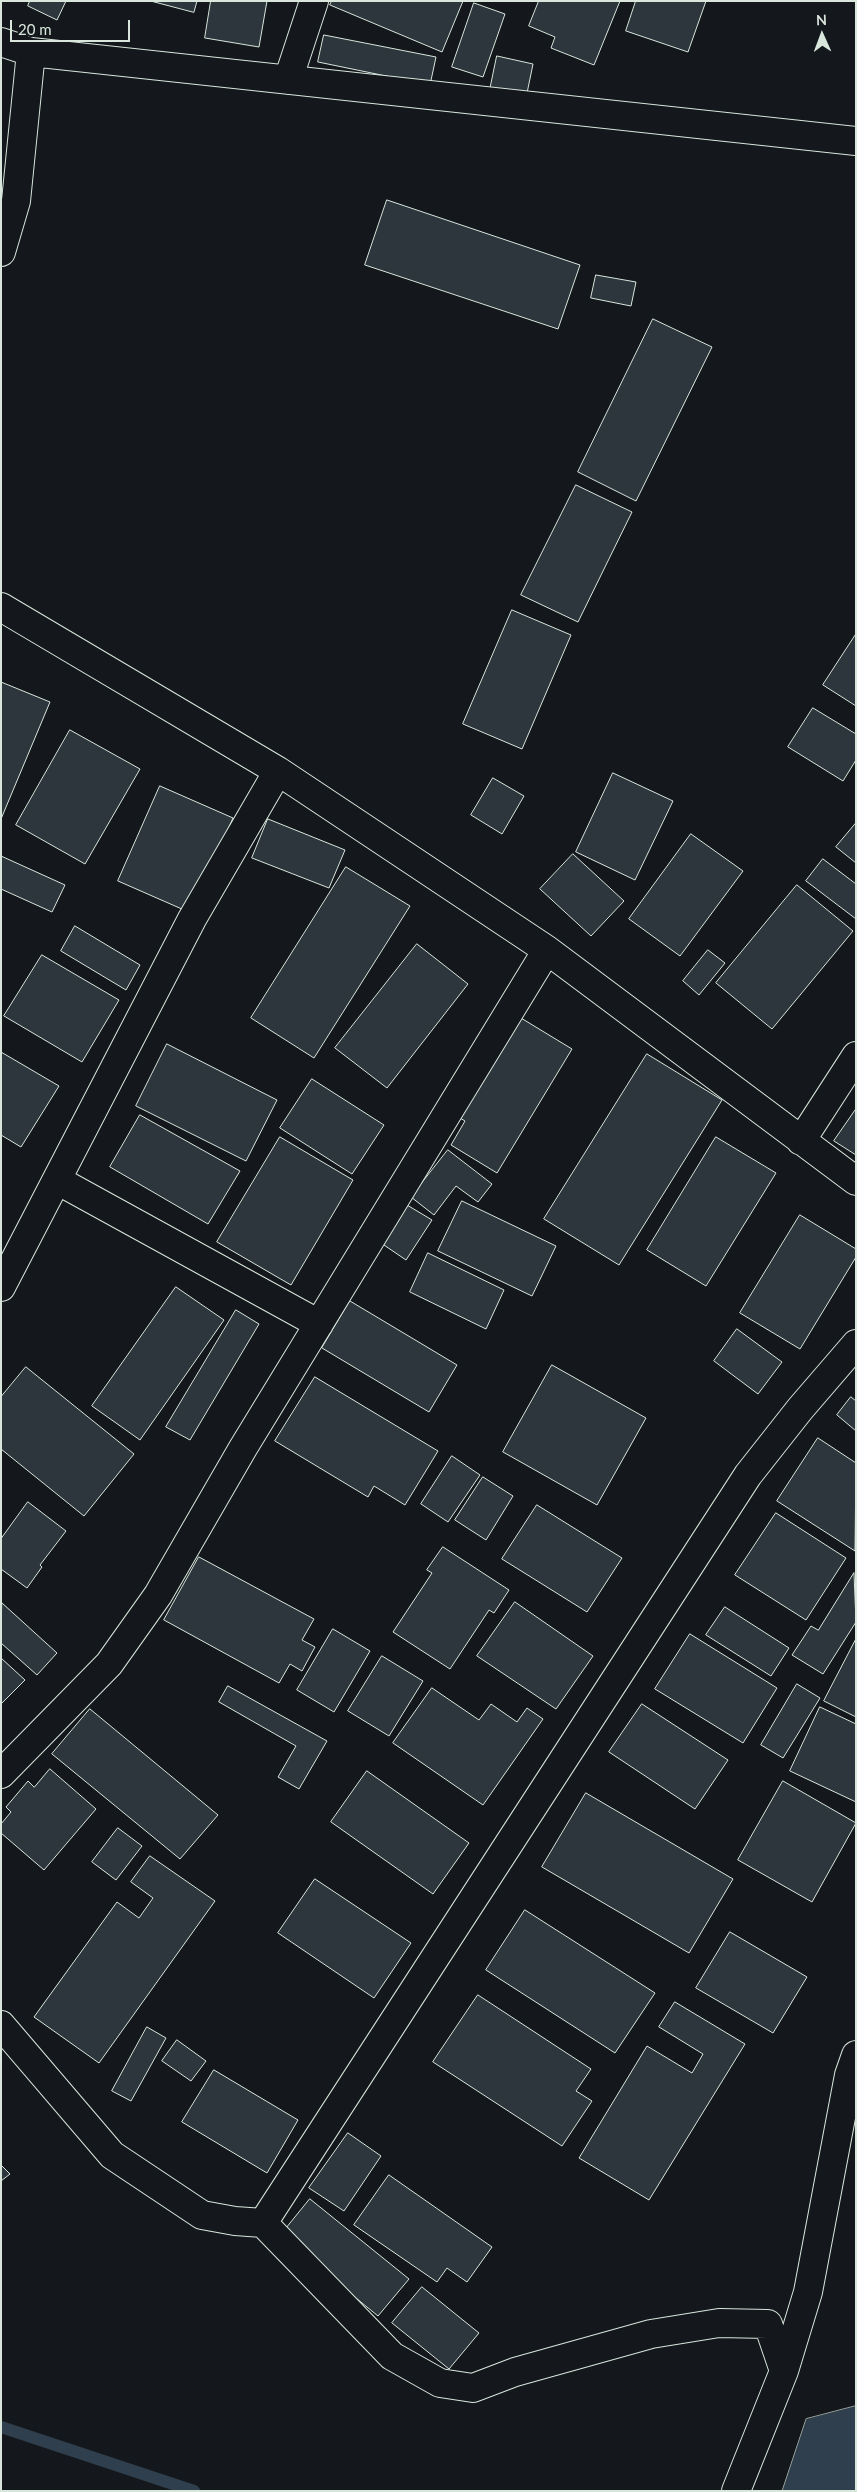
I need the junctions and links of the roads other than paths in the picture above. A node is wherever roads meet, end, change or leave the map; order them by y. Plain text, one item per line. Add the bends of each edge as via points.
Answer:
1 (314, 1) edge
2 (1, 42) edge
3 (31, 52) junction
4 (288, 80) junction
5 (856, 141) edge
6 (1, 252) edge
7 (1, 607) edge
8 (278, 770) junction
9 (547, 950) junction
10 (856, 1056) edge
11 (802, 1141) junction
12 (57, 1180) junction
13 (856, 1181) edge
14 (1, 1286) edge
15 (319, 1324) junction
16 (856, 1344) edge
17 (1, 1774) edge
18 (1, 2026) edge
19 (856, 2055) edge
20 (263, 2223) junction
21 (784, 2371) junction
22 (736, 2491) edge

1 - 4 street
2 - 3 street
3 - 4 street
3 - 6 street via 16,201
4 - 5 street
7 - 8 street
8 - 9 street
8 - 12 street via 192,919
9 - 11 street
9 - 15 street
10 - 11 street
11 - 13 street
12 - 14 street
12 - 15 street
15 - 17 street via 153,1603 109,1664
16 - 20 street via 748,1475
18 - 20 street via 112,2155 202,2215
19 - 21 street via 849,2075 808,2292
20 - 21 street via 392,2356 440,2383 473,2388 515,2372 651,2334 720,2323 768,2324
21 - 22 street

